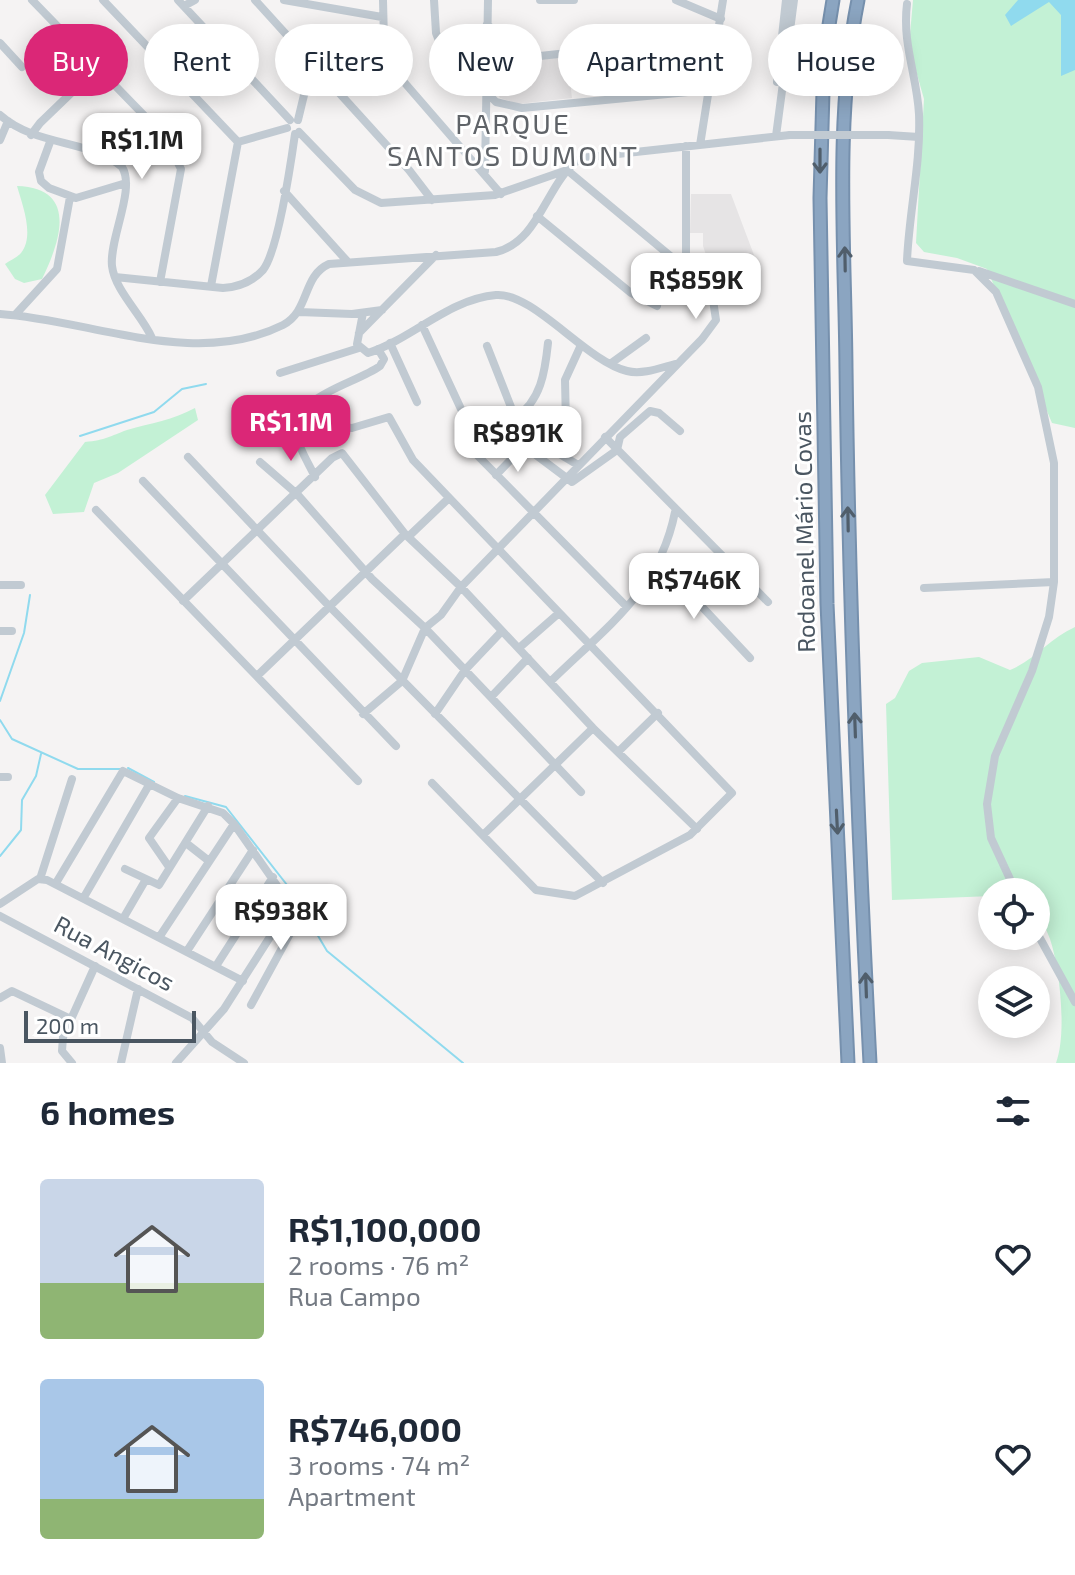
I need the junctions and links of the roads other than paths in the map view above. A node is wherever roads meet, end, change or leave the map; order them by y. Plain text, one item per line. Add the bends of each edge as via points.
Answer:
1 (32, 0) edge
2 (103, 0) edge
3 (195, 0) edge
4 (255, 0) edge
5 (284, 0) edge
6 (383, 0) edge
7 (434, 0) edge
8 (488, 0) edge
9 (540, 0) edge
10 (574, 0) edge
11 (676, 0) edge
12 (723, 0) edge
13 (786, 0) edge
14 (794, 0) edge
15 (833, 0) edge
16 (858, 0) edge
17 (181, 3) edge
18 (907, 4) dead end
19 (382, 17) junction
20 (721, 19) junction
21 (54, 24) edge
22 (275, 24) edge
23 (435, 24) edge
24 (487, 24) edge
25 (720, 24) edge
26 (0, 43) edge
27 (22, 67) dead end
28 (68, 96) edge
29 (123, 96) edge
30 (301, 96) edge
31 (339, 96) edge
32 (486, 96) edge
33 (490, 96) edge
34 (647, 96) edge
35 (708, 96) edge
36 (4, 118) edge
37 (778, 118) junction
38 (292, 123) junction
39 (297, 133) junction
40 (31, 135) junction
41 (776, 136) junction
42 (919, 137) junction
43 (0, 140) edge
44 (50, 142) junction
45 (238, 142) junction
46 (700, 145) junction
47 (686, 146) junction
48 (567, 170) junction
49 (485, 171) junction
50 (126, 183) junction
51 (284, 191) junction
52 (501, 194) junction
53 (70, 197) junction
54 (432, 200) junction
55 (537, 216) junction
56 (437, 254) junction
57 (347, 261) junction
58 (686, 269) junction
59 (974, 270) junction
60 (115, 277) junction
61 (160, 282) junction
62 (211, 286) junction
63 (1075, 304) edge
64 (657, 306) dead end
65 (383, 310) junction
66 (299, 312) junction
67 (363, 313) junction
68 (0, 314) edge
69 (15, 315) junction
70 (422, 325) junction
71 (359, 333) junction
72 (152, 338) junction
73 (646, 338) dead end
74 (390, 343) junction
75 (548, 343) dead end
76 (581, 345) junction
77 (487, 346) dead end
78 (359, 348) junction
79 (378, 349) junction
80 (610, 364) junction
81 (676, 364) junction
82 (280, 373) dead end
83 (417, 402) dead end
84 (461, 409) dead end
85 (515, 418) junction
86 (566, 425) dead end
87 (680, 431) dead end
88 (297, 437) junction
89 (605, 437) junction
90 (617, 450) junction
91 (478, 456) dead end
92 (188, 457) dead end
93 (260, 462) dead end
94 (578, 465) junction
95 (496, 475) junction
96 (315, 477) junction
97 (565, 480) junction
98 (143, 481) dead end
99 (297, 494) junction
100 (449, 498) junction
101 (96, 510) dead end
102 (675, 512) junction
103 (536, 514) junction
104 (257, 531) junction
105 (406, 535) junction
106 (498, 551) junction
107 (660, 562) junction
108 (220, 565) junction
109 (367, 570) junction
110 (1054, 582) junction
111 (0, 585) edge
112 (21, 585) dead end
113 (461, 587) junction
114 (924, 588) dead end
115 (183, 601) junction
116 (768, 602) dead end
117 (329, 606) junction
118 (627, 607) junction
119 (559, 613) junction
120 (425, 628) junction
121 (0, 631) edge
122 (12, 631) dead end
123 (502, 631) junction
124 (292, 642) junction
125 (589, 643) junction
126 (519, 648) junction
127 (528, 658) junction
128 (750, 658) dead end
129 (465, 670) junction
130 (257, 676) junction
131 (402, 681) junction
132 (550, 682) junction
133 (491, 697) junction
134 (658, 713) junction
135 (363, 714) junction
136 (435, 714) junction
137 (593, 728) junction
138 (396, 746) dead end
139 (618, 752) junction
140 (555, 764) junction
141 (72, 779) dead end
142 (358, 781) dead end
143 (432, 783) dead end
144 (149, 785) junction
145 (581, 792) dead end
146 (178, 798) junction
147 (519, 799) junction
148 (208, 806) junction
149 (234, 824) junction
150 (697, 829) junction
151 (483, 835) junction
152 (186, 843) junction
153 (253, 850) junction
154 (209, 861) junction
155 (169, 867) junction
156 (125, 869) dead end
157 (273, 877) junction
158 (1010, 878) edge
159 (40, 879) junction
160 (145, 881) junction
161 (56, 883) junction
162 (603, 883) junction
163 (84, 897) junction
164 (0, 904) edge
165 (291, 904) junction
166 (0, 916) edge
167 (124, 917) junction
168 (160, 936) junction
169 (1046, 950) edge
170 (187, 951) junction
171 (95, 966) junction
172 (216, 966) junction
173 (243, 981) junction
174 (138, 989) junction
175 (0, 998) edge
176 (1075, 1002) edge
177 (251, 1005) dead end
178 (71, 1019) junction
179 (204, 1033) junction
180 (0, 1048) edge
181 (2, 1063) edge
182 (72, 1063) edge
183 (121, 1063) edge
184 (176, 1063) edge
185 (244, 1063) edge
186 (848, 1063) edge
187 (870, 1063) edge

1 - 21 street
2 - 45 street
3 - 17 street
4 - 22 street
5 - 19 street
6 - 19 street
7 - 23 street
8 - 24 street
9 - 10 street
11 - 20 street
12 - 20 street
13 - 37 street via 779,40
14 - 37 street
15 -> 186 highway, Rodoanel Mário Covas via 824,56 820,174 827,604
187 -> 16 highway, Rodoanel Mário Covas via 849,597 844,178 848,68
17 - 38 street
18 - 42 street via 904,39
19 - 49 street via 386,55 398,77
20 - 25 street
26 - 27 street
28 - 40 street
29 - 61 street via 165,137 180,160
30 - 38 street
31 - 54 street
32 - 49 street
33 - 34 street via 501,105 522,108
35 - 46 street
36 - 40 street
36 - 43 street
37 - 41 street
38 - 39 street
38 - 39 street via 302,126
38 - 45 street
39 - 51 street
39 - 54 street via 366,198 381,203
40 - 44 street
41 - 42 street, bridge
41 - 46 street
42 - 59 street via 907,261
44 - 50 street via 108,158 122,167
44 - 53 street via 40,178
45 - 62 street
46 - 47 street
47 - 48 street via 589,155
47 - 58 street
48 - 52 street
48 - 55 street
48 - 58 street
49 - 52 street
50 - 53 street
50 - 60 street via 112,259
51 - 57 street
51 - 62 street via 268,261 247,282 232,288
52 - 54 street
53 - 69 street via 57,269
55 - 56 street via 521,240 506,249
55 - 64 street via 631,293
56 - 57 street
56 - 65 street
57 - 66 street via 317,271
58 - 81 street via 718,312 710,330
59 - 63 street
59 - 110 street via 996,292 1038,387 1056,482
60 - 61 street
60 - 72 street
61 - 62 street
65 - 67 street
65 - 71 street
66 - 67 street
66 - 72 street via 284,324 238,341
67 - 71 street
68 - 69 street
69 - 72 street
70 - 74 street
70 - 76 street via 464,304 499,295 524,303
70 - 84 street
71 - 78 street
73 - 80 street
74 - 79 street
74 - 83 street
75 - 85 street via 538,394
76 - 80 street
76 - 86 street via 565,380
77 - 85 street
78 - 79 street via 368,353
78 - 82 street
79 - 88 street via 384,359 380,366 303,409
80 - 81 street via 640,372
81 - 89 street
85 - 94 street via 528,438
87 - 90 street via 650,411 620,437
88 - 96 street
88 - 100 street via 320,423 352,428 389,417 413,460
89 - 90 street
89 - 94 street
90 - 97 street via 584,477
90 - 102 street
91 - 95 street
92 - 104 street
93 - 99 street
94 - 97 street
95 - 97 street via 524,446
95 - 103 street
96 - 99 street
96 - 105 street via 342,453
97 - 103 street
98 - 108 street
99 - 104 street
99 - 109 street
100 - 105 street
100 - 106 street
101 - 115 street
102 - 107 street
102 - 116 street
103 - 106 street
103 - 118 street
104 - 108 street
104 - 117 street
105 - 109 street
105 - 113 street
106 - 113 street
106 - 119 street
107 - 118 street
107 - 128 street
108 - 115 street
108 - 124 street
109 - 117 street
109 - 120 street
110 - 114 street
110 - 158 street via 1045,631 995,756 987,804 991,838
111 - 112 street
113 - 120 street
113 - 123 street
115 - 130 street
117 - 124 street
117 - 131 street
118 - 125 street
119 - 125 street
119 - 126 street
120 - 129 street
120 - 131 street
121 - 122 street
123 - 126 street
123 - 129 street
124 - 130 street
124 - 135 street
125 - 132 street
125 - 134 street
126 - 127 street
127 - 132 street
127 - 133 street
129 - 133 street
129 - 136 street
130 - 142 street
131 - 135 street
131 - 136 street
132 - 137 street
133 - 140 street
134 - 139 street
134 - 150 street via 732,793
135 - 138 street
136 - 147 street
137 - 139 street
137 - 140 street
139 - 150 street
140 - 145 street
140 - 147 street
141 - 159 street
143 - 151 street
144 - 146 street
144 - 161 street via 126,771 118,775
144 - 163 street
146 - 148 street
146 - 155 street via 149,838
147 - 151 street
147 - 162 street
148 - 149 street
148 - 152 street
149 - 153 street
149 - 154 street
150 - 162 street
151 - 162 street via 536,890 575,896
152 - 154 street
152 - 155 street
153 - 157 street
153 - 170 street
154 - 168 street
155 - 160 street via 159,885
156 - 160 street
157 - 165 street
157 - 172 street
159 - 161 street
159 - 164 street
160 - 167 street
161 - 163 street
163 - 167 street
165 - 173 street
165 - 177 street via 299,920
166 - 171 street, Rua Angicos
167 - 168 street
168 - 170 street
169 - 176 street
170 - 172 street
171 - 174 street, Rua Angicos
171 - 178 street
172 - 173 street
173 - 179 street
174 - 179 street, Rua Angicos via 192,1018
174 - 183 street
175 - 178 street via 12,991
178 - 182 street via 61,1045
179 - 184 street
179 - 185 street, Rua Angicos
180 - 181 street

